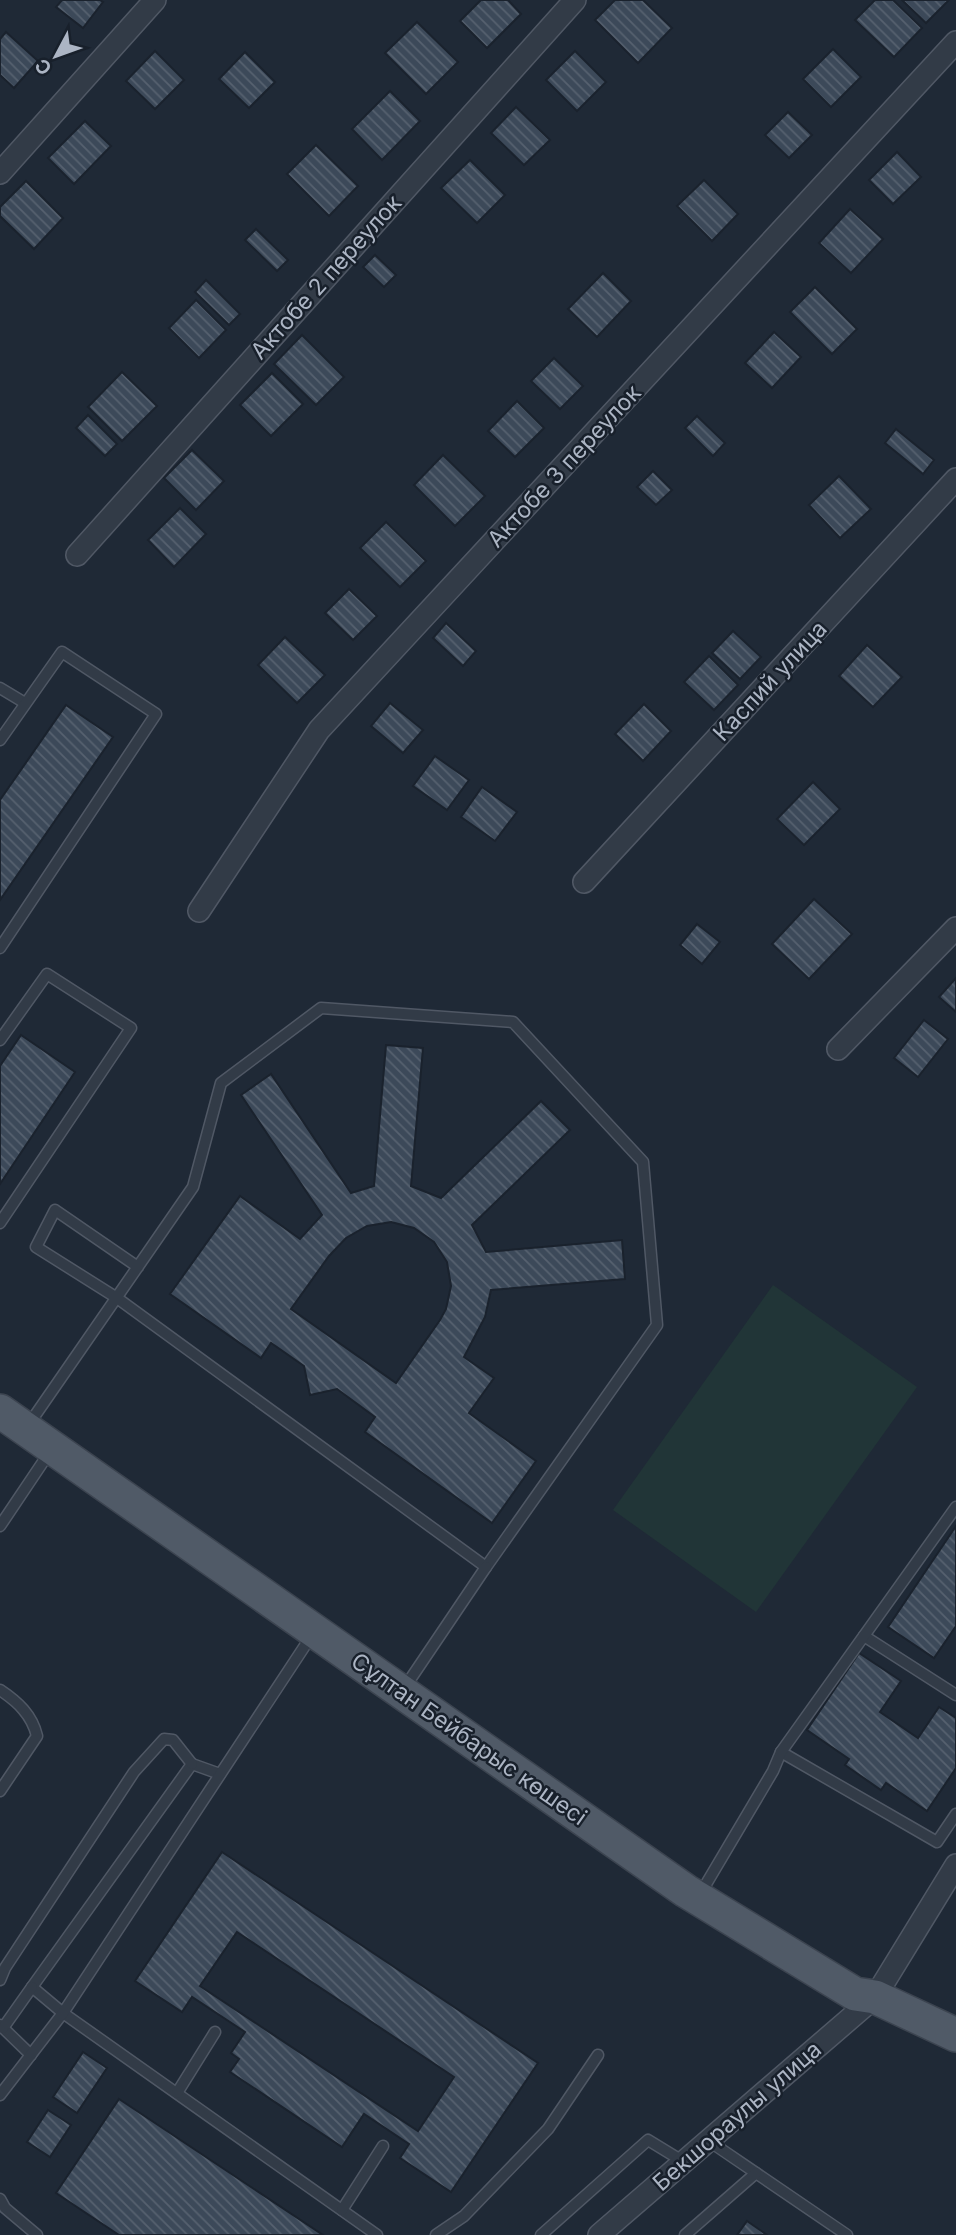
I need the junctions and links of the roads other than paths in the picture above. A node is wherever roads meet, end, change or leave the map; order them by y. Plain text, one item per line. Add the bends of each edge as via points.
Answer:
1 (155, 0) edge
2 (575, 0) edge
3 (956, 42) edge
4 (0, 173) edge
5 (956, 480) edge
6 (77, 555) dead end
7 (0, 688) edge
8 (25, 703) junction
9 (0, 740) edge
10 (584, 883) dead end
11 (199, 912) dead end
12 (956, 928) edge
13 (0, 948) edge
14 (0, 1040) edge
15 (838, 1049) dead end
16 (0, 1223) edge
17 (138, 1267) junction
18 (117, 1298) junction
19 (13, 1420) edge
20 (53, 1448) junction
21 (956, 1507) edge
22 (0, 1526) edge
23 (486, 1567) junction
24 (316, 1630) junction
25 (864, 1636) junction
26 (0, 1690) edge
27 (402, 1692) junction
28 (956, 1695) edge
29 (781, 1752) junction
30 (191, 1764) junction
31 (220, 1774) junction
32 (0, 1791) edge
33 (956, 1814) edge
34 (956, 1865) edge
35 (698, 1898) junction
36 (0, 1980) edge
37 (32, 1987) junction
38 (875, 1997) junction
39 (62, 2013) junction
40 (2, 2026) edge
41 (215, 2032) dead end
42 (956, 2035) edge
43 (31, 2054) junction
44 (598, 2054) dead end
45 (177, 2094) junction
46 (0, 2095) edge
47 (709, 2141) junction
48 (383, 2146) dead end
49 (684, 2162) junction
50 (756, 2173) junction
51 (0, 2199) edge
52 (342, 2210) junction
53 (609, 2230) edge
54 (37, 2235) edge
55 (377, 2235) edge
56 (436, 2235) edge
57 (541, 2235) edge
58 (685, 2235) edge
59 (847, 2235) edge

1 - 4 street
2 - 6 street, Актобе 2 переулок
3 - 11 street, Актобе 3 переулок via 319,730
5 - 10 street, Каспий улица
7 - 8 lane
8 - 9 lane
8 - 13 lane via 62,652 156,714
12 - 15 street
14 - 16 lane via 47,974 131,1028
17 - 18 lane
17 - 18 lane via 55,1210 36,1247
17 - 23 lane via 193,1187 220,1083 321,1007 513,1022 643,1162 657,1325
18 - 19 lane
18 - 23 lane
19 - 20 main road, Сұлтан Бейбарыс көшесі
20 - 22 lane
20 - 24 main road, Сұлтан Бейбарыс көшесі
21 - 25 lane
23 - 27 lane
24 - 27 main road, Сұлтан Бейбарыс көшесі
24 - 31 lane
25 - 28 lane
25 - 29 lane
26 - 32 lane via 34,1721 37,1736
27 - 35 main road, Сұлтан Бейбарыс көшесі
29 - 33 lane via 937,1842
29 - 35 lane
30 - 31 lane
30 - 36 lane via 173,1740 164,1739 134,1772
30 - 37 lane
31 - 39 lane
34 - 38 street, Бекшораулы улица
35 - 38 main road, Сұлтан Бейбарыс көшесі via 855,1994
37 - 39 lane
37 - 40 lane
38 - 42 main road, Сұлтан Бейбарыс көшесі
38 - 47 street, Бекшораулы улица
39 - 43 lane
39 - 45 lane
40 - 43 lane
41 - 45 lane
43 - 46 lane
44 - 56 lane via 548,2129 464,2216
45 - 52 lane
47 - 49 street, Бекшораулы улица
47 - 50 lane
48 - 52 lane
49 - 53 street, Бекшораулы улица
49 - 57 lane via 648,2140
50 - 58 lane
50 - 59 lane
51 - 54 lane
52 - 55 lane

